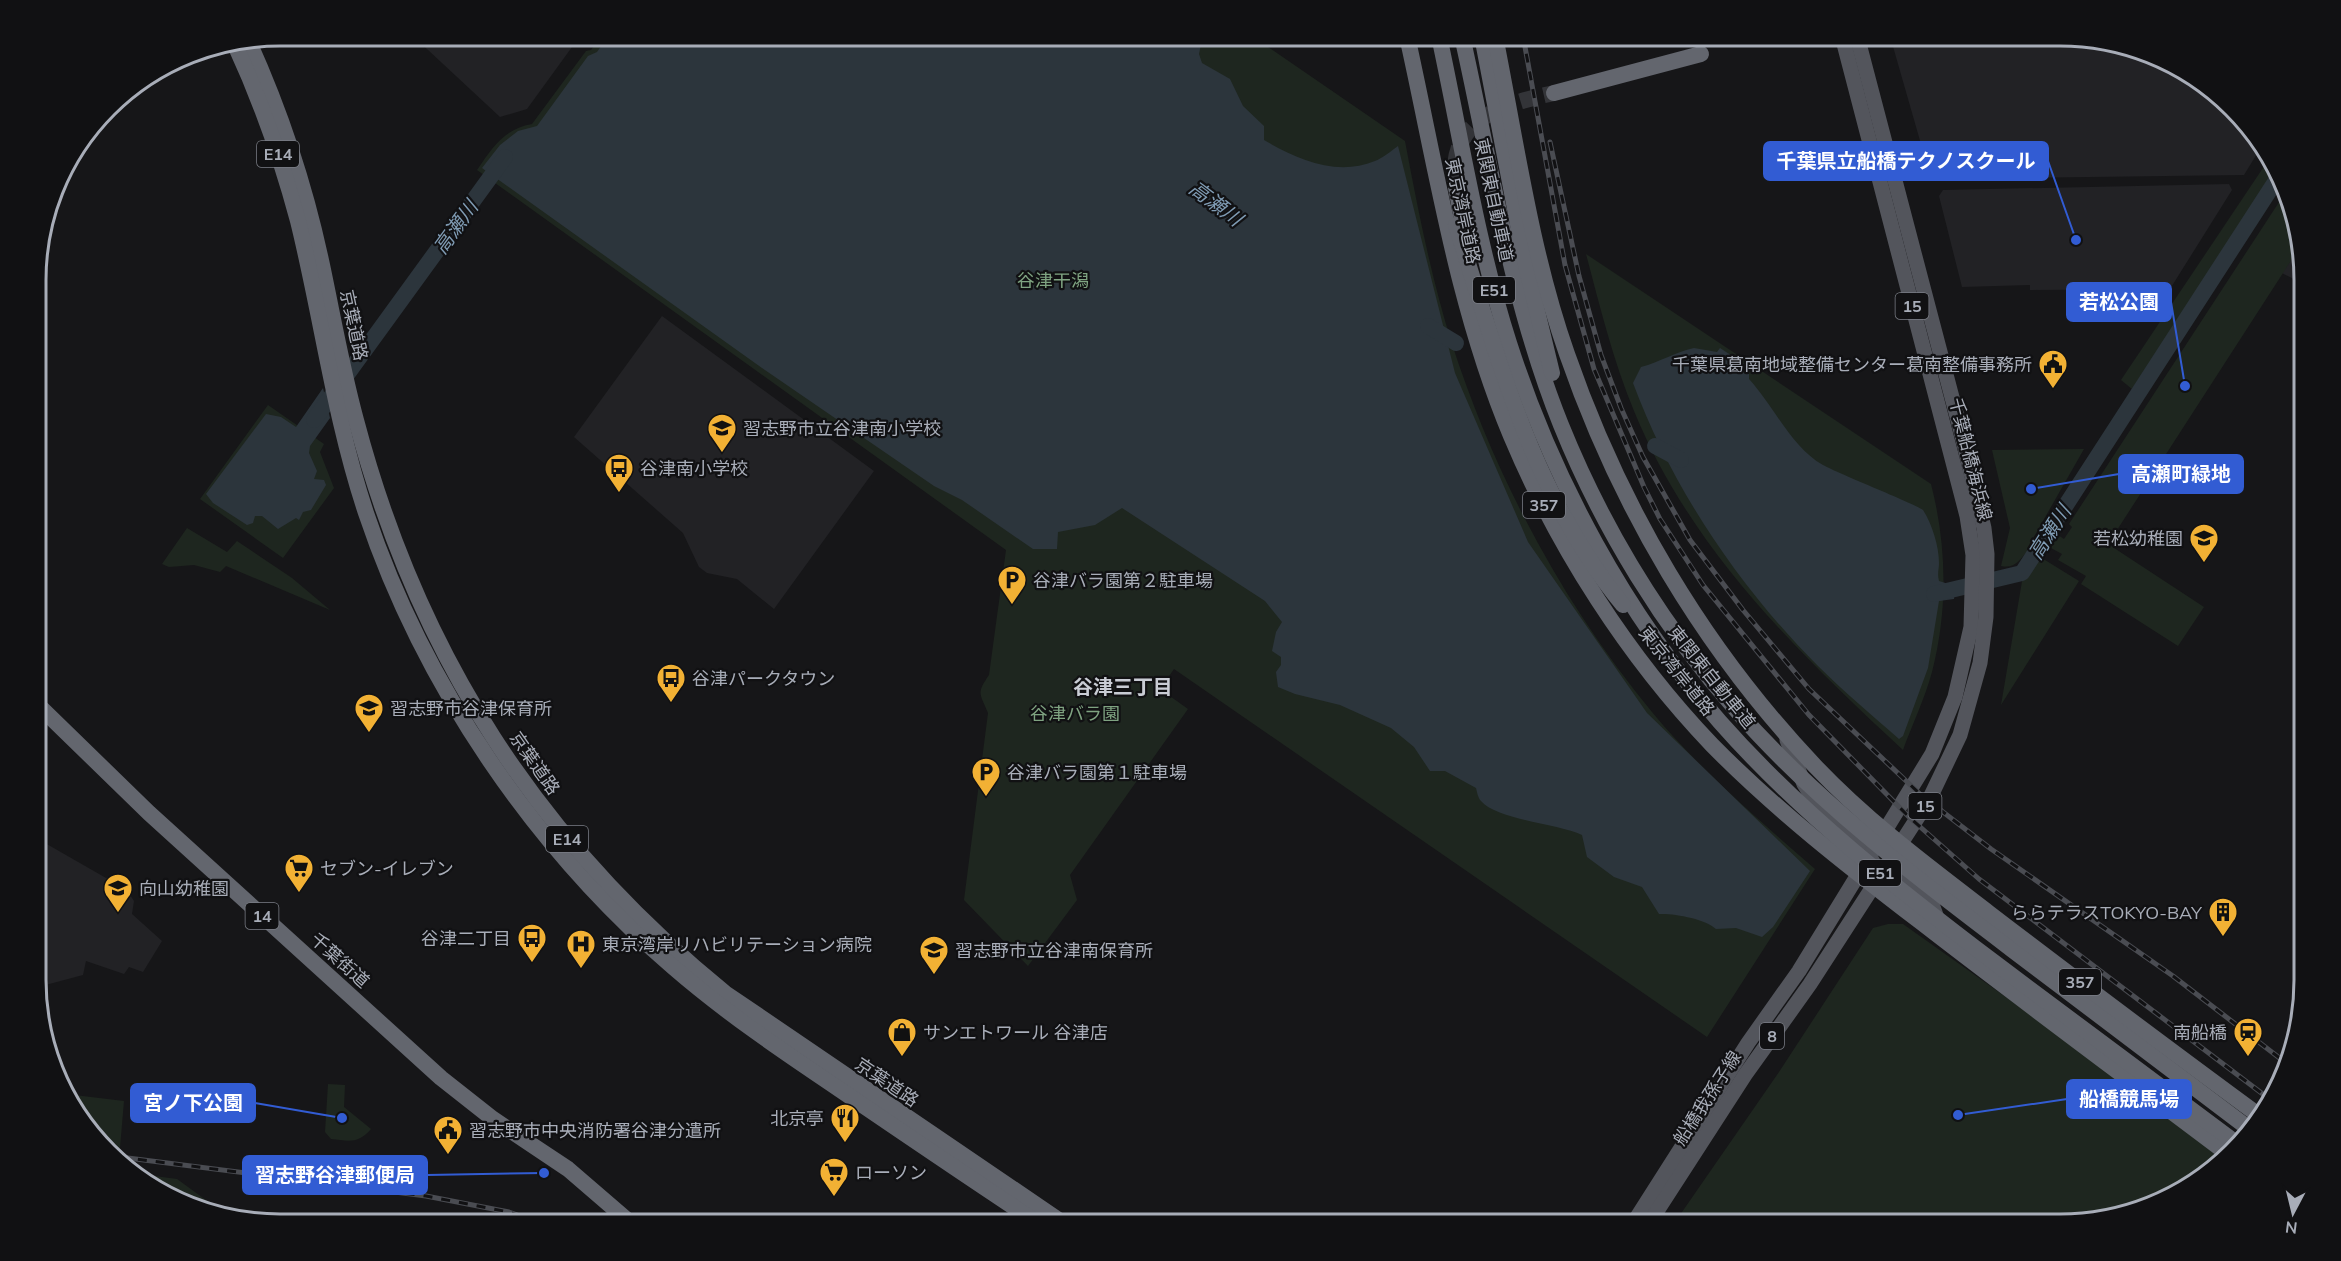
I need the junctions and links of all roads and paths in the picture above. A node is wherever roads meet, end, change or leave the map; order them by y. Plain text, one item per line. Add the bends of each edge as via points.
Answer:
1 (1409, 46) edge
2 (1420, 46) edge
3 (1442, 46) edge
4 (1464, 46) edge
5 (1484, 46) edge
6 (1497, 46) edge
7 (1845, 46) edge
8 (1860, 46) edge
9 (251, 48) edge
10 (237, 51) edge
11 (1701, 54) dead end
12 (1554, 93) tunnel mouth
13 (1512, 119) junction
14 (1504, 149) junction
15 (1456, 187) tunnel mouth
16 (315, 265) junction
17 (1476, 283) junction
18 (1609, 522) junction
19 (1583, 534) junction
20 (1980, 574) junction
21 (1980, 596) junction
22 (46, 712) edge
23 (1786, 734) junction
24 (1885, 831) junction
25 (1901, 845) junction
26 (1871, 856) junction
27 (1892, 860) junction
28 (1858, 876) junction
29 (1874, 887) junction
30 (1977, 966) junction
31 (2254, 1112) edge
32 (2244, 1125) edge
33 (2232, 1140) edge
34 (2222, 1150) edge
35 (620, 1214) edge
36 (1025, 1214) edge
37 (1050, 1214) edge
38 (1639, 1214) edge
39 (1655, 1214) edge

1 - 28 highway, 東京湾岸道路 / 357 via 1469,318 1512,439 1550,516 1616,625 1675,702 1755,787
2 - 17 highway via 1455,224
3 - 19 highway, 東関東自動車道 / E51 via 1488,268 1509,344
4 - 18 highway, 東関東自動車道 / E51 via 1525,321 1561,425
5 - 14 highway
6 - 13 highway, 357
7 - 20 main road, 千葉船橋海浜線 / 15
8 - 20 main road, 千葉船橋海浜線 / 15 via 1972,475 1984,528
9 - 16 highway, 京葉道路 / E14 via 298,174
10 - 16 highway, 京葉道路 / E14 via 262,108
11 - 12 highway
13 - 14 highway via 1503,126
13 - 23 highway, 357 via 1538,246 1565,350 1608,458 1676,586 1731,667
14 - 18 highway via 1552,375
15 - 17 highway
16 - 36 highway, 京葉道路 / E14 via 340,423 385,562 446,688 522,803 606,903 716,1003
16 - 37 highway, 京葉道路 / E14 via 382,511 400,557 460,682 526,788 615,894 725,993
17 - 19 highway via 1514,408 1535,457
18 - 32 highway, 東関東自動車道 / E51 via 1666,619 1712,682 1814,788 1958,909
19 - 33 highway, 東関東自動車道 / E51 via 1683,676 1758,763 1848,848
20 - 21 main road, 千葉船橋海浜線 / 15
21 - 24 main road, 千葉船橋海浜線 / 15 via 1945,724 1922,772
21 - 25 main road, 千葉船橋海浜線 / 15 via 1980,663 1960,735 1938,783
22 - 35 highway, 千葉街道 / 14 via 148,813 441,1078 493,1119 568,1169
23 - 24 highway, 357
23 - 26 main road via 1804,784 1816,804
24 - 25 highway, 357
24 - 26 main road, 千葉船橋海浜線 / 15
24 - 27 main road
25 - 27 main road, 船橋我孫子線 / 8
25 - 31 highway, 357
26 - 28 main road, 千葉船橋海浜線 / 15
26 - 29 main road
27 - 29 main road, 船橋我孫子線 / 8
27 - 30 main road via 1902,876 1931,900 1943,930
28 - 29 highway, 東京湾岸道路 / 357
28 - 38 main road, 船橋我孫子線 / 8
29 - 30 highway, 東京湾岸道路 / 357
29 - 39 main road, 船橋我孫子線 / 8
30 - 34 highway, 東京湾岸道路 / 357

